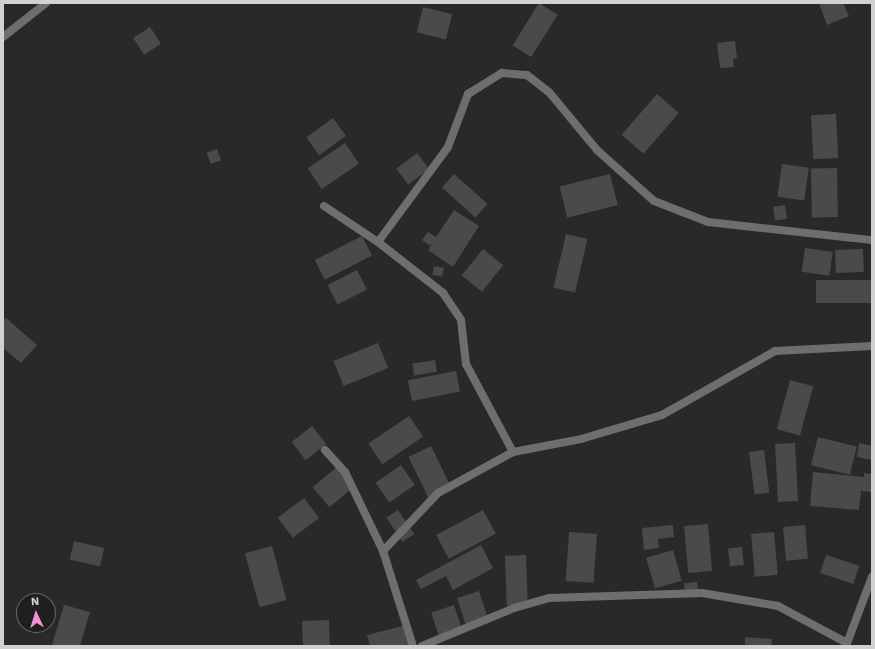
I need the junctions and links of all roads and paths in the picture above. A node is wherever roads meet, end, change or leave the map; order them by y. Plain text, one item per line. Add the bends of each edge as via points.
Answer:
1 (46, 3) edge
2 (3, 37) edge
3 (324, 206) dead end
4 (872, 240) edge
5 (378, 242) junction
6 (872, 346) edge
7 (325, 450) dead end
8 (512, 452) junction
9 (383, 551) junction
10 (872, 577) edge
11 (846, 644) edge
12 (413, 646) edge
13 (422, 646) edge

1 - 2 street
3 - 5 street
4 - 5 street via 708,222 654,201 597,150 549,92 527,75 502,73 468,94 448,147
5 - 8 street via 443,293 462,320 466,364
6 - 8 street via 775,351 662,415 581,439
7 - 9 street via 345,472
8 - 9 street via 438,493
9 - 12 street
10 - 11 street
11 - 13 street via 778,606 702,593 550,598 514,608

